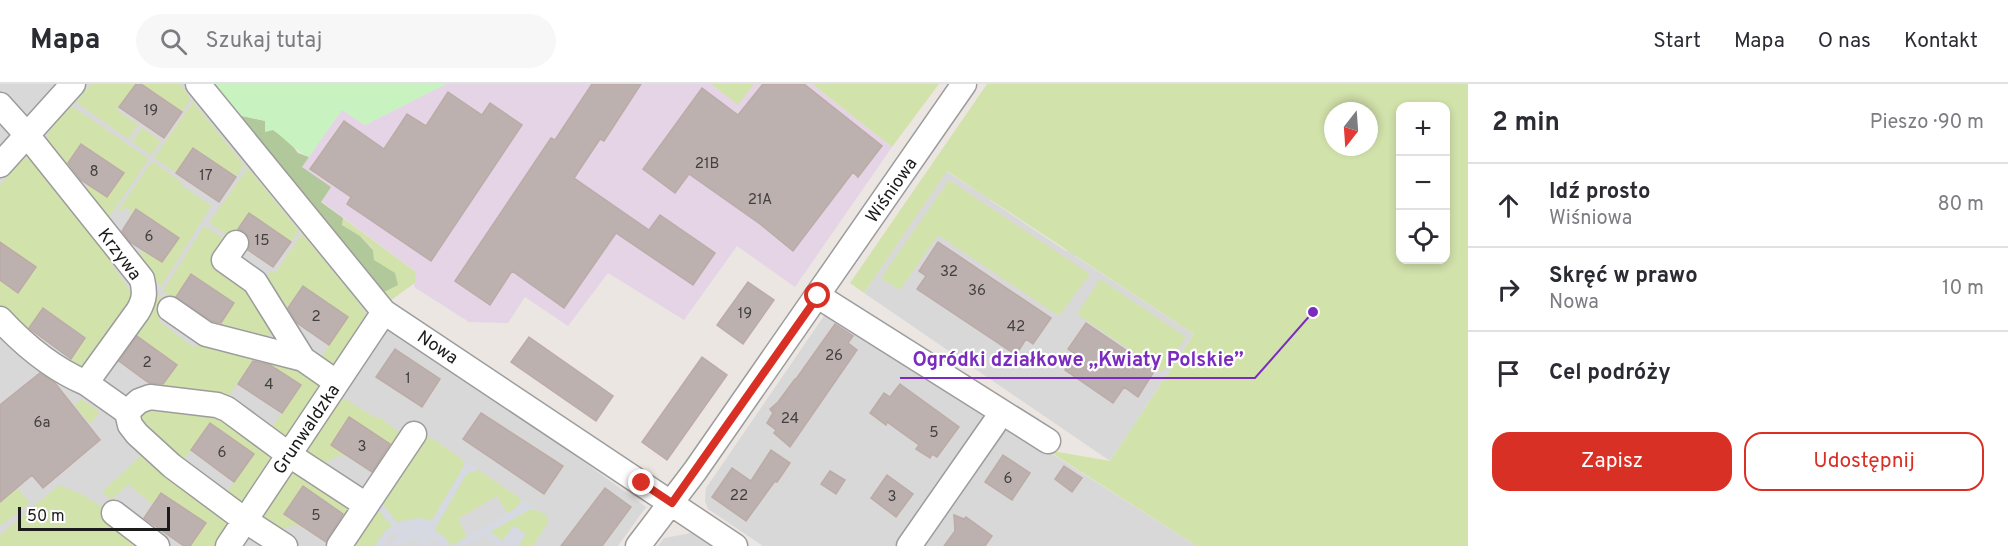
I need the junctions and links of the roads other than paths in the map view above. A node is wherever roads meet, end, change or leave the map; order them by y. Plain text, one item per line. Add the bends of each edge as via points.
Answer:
1 (73, 84) edge
2 (198, 84) edge
3 (964, 84) edge
4 (0, 105) edge
5 (27, 135) junction
6 (0, 165) edge
7 (236, 243) dead end
8 (818, 296) junction
9 (170, 309) dead end
10 (384, 312) junction
11 (0, 319) edge
12 (303, 359) junction
13 (336, 382) junction
14 (86, 383) junction
15 (127, 412) junction
16 (994, 424) dead end
17 (414, 434) dead end
18 (1048, 441) dead end
19 (288, 454) junction
20 (672, 503) junction
21 (366, 505) junction
22 (114, 513) dead end
23 (246, 521) junction
24 (157, 546) edge
25 (228, 546) edge
26 (285, 546) edge
27 (339, 546) edge
28 (638, 546) edge
29 (735, 546) edge
30 (909, 546) edge

1 - 5 street
2 - 10 street, Nowa
3 - 8 street, Wiśniowa
4 - 5 street, Krzywa
5 - 6 street
5 - 14 street, Krzywa via 142,279 145,291 144,302
7 - 12 street via 224,260 255,282
8 - 18 street
8 - 20 street, Wiśniowa
9 - 12 street via 206,334
10 - 13 street, Grunwaldzka
10 - 20 street, Nowa
11 - 14 street via 20,341
12 - 13 street
13 - 19 street, Grunwaldzka
14 - 15 street
15 - 19 street via 150,397 217,405
15 - 23 street via 137,434 172,466
16 - 30 street
17 - 21 street
19 - 21 street
19 - 23 street, Grunwaldzka
20 - 28 street, Wiśniowa
20 - 29 street, Nowa
21 - 27 street
22 - 24 street
23 - 25 street, Grunwaldzka
23 - 26 street

